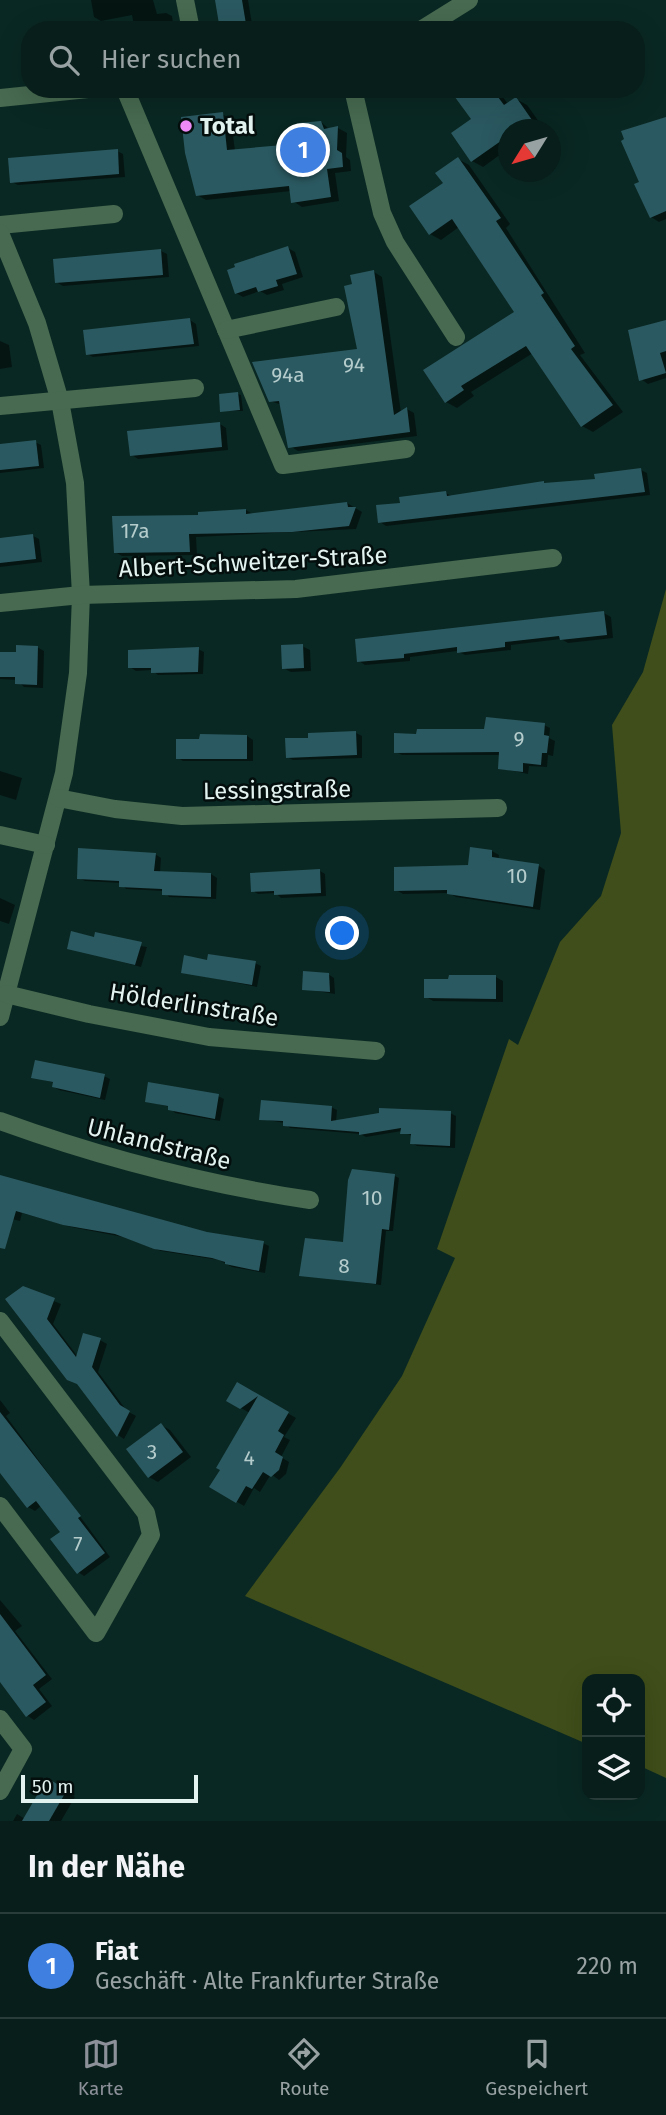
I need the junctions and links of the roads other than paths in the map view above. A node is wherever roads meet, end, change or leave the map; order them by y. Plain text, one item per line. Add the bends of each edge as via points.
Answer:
1 (185, 0) edge
2 (469, 0) edge
3 (189, 21) edge
4 (435, 21) edge
5 (21, 96) edge
6 (0, 98) edge
7 (129, 98) edge
8 (355, 98) edge
9 (114, 214) dead end
10 (0, 226) edge
11 (0, 233) edge
12 (335, 307) dead end
13 (226, 330) junction
14 (456, 337) dead end
15 (195, 388) dead end
16 (60, 401) junction
17 (0, 406) edge
18 (406, 449) dead end
19 (553, 558) dead end
20 (81, 595) junction
21 (0, 603) edge
22 (58, 798) junction
23 (498, 808) dead end
24 (0, 835) edge
25 (46, 845) junction
26 (6, 994) junction
27 (0, 1017) edge
28 (376, 1051) dead end
29 (0, 1121) edge
30 (310, 1200) dead end
31 (0, 1321) edge
32 (0, 1506) edge
33 (0, 1718) edge
34 (0, 1791) edge

1 - 3 street
2 - 4 street
5 - 6 street
7 - 13 street
8 - 14 street via 382,213 395,242
9 - 10 street
11 - 16 street via 37,323
12 - 13 street
13 - 18 street via 282,465
15 - 16 street
16 - 17 street
16 - 20 street via 75,482
19 - 20 street, Albert-Schweitzer-Straße via 296,589
20 - 21 street, Albert-Schweitzer-Straße
20 - 22 street via 72,729
22 - 23 street, Lessingstraße via 192,817
22 - 25 street
24 - 25 street
25 - 26 street
26 - 27 street
26 - 28 street, Hölderlinstraße via 209,1037
29 - 30 street, Uhlandstraße via 139,1167
31 - 32 street via 146,1513 151,1535 96,1633
33 - 34 street via 23,1749

